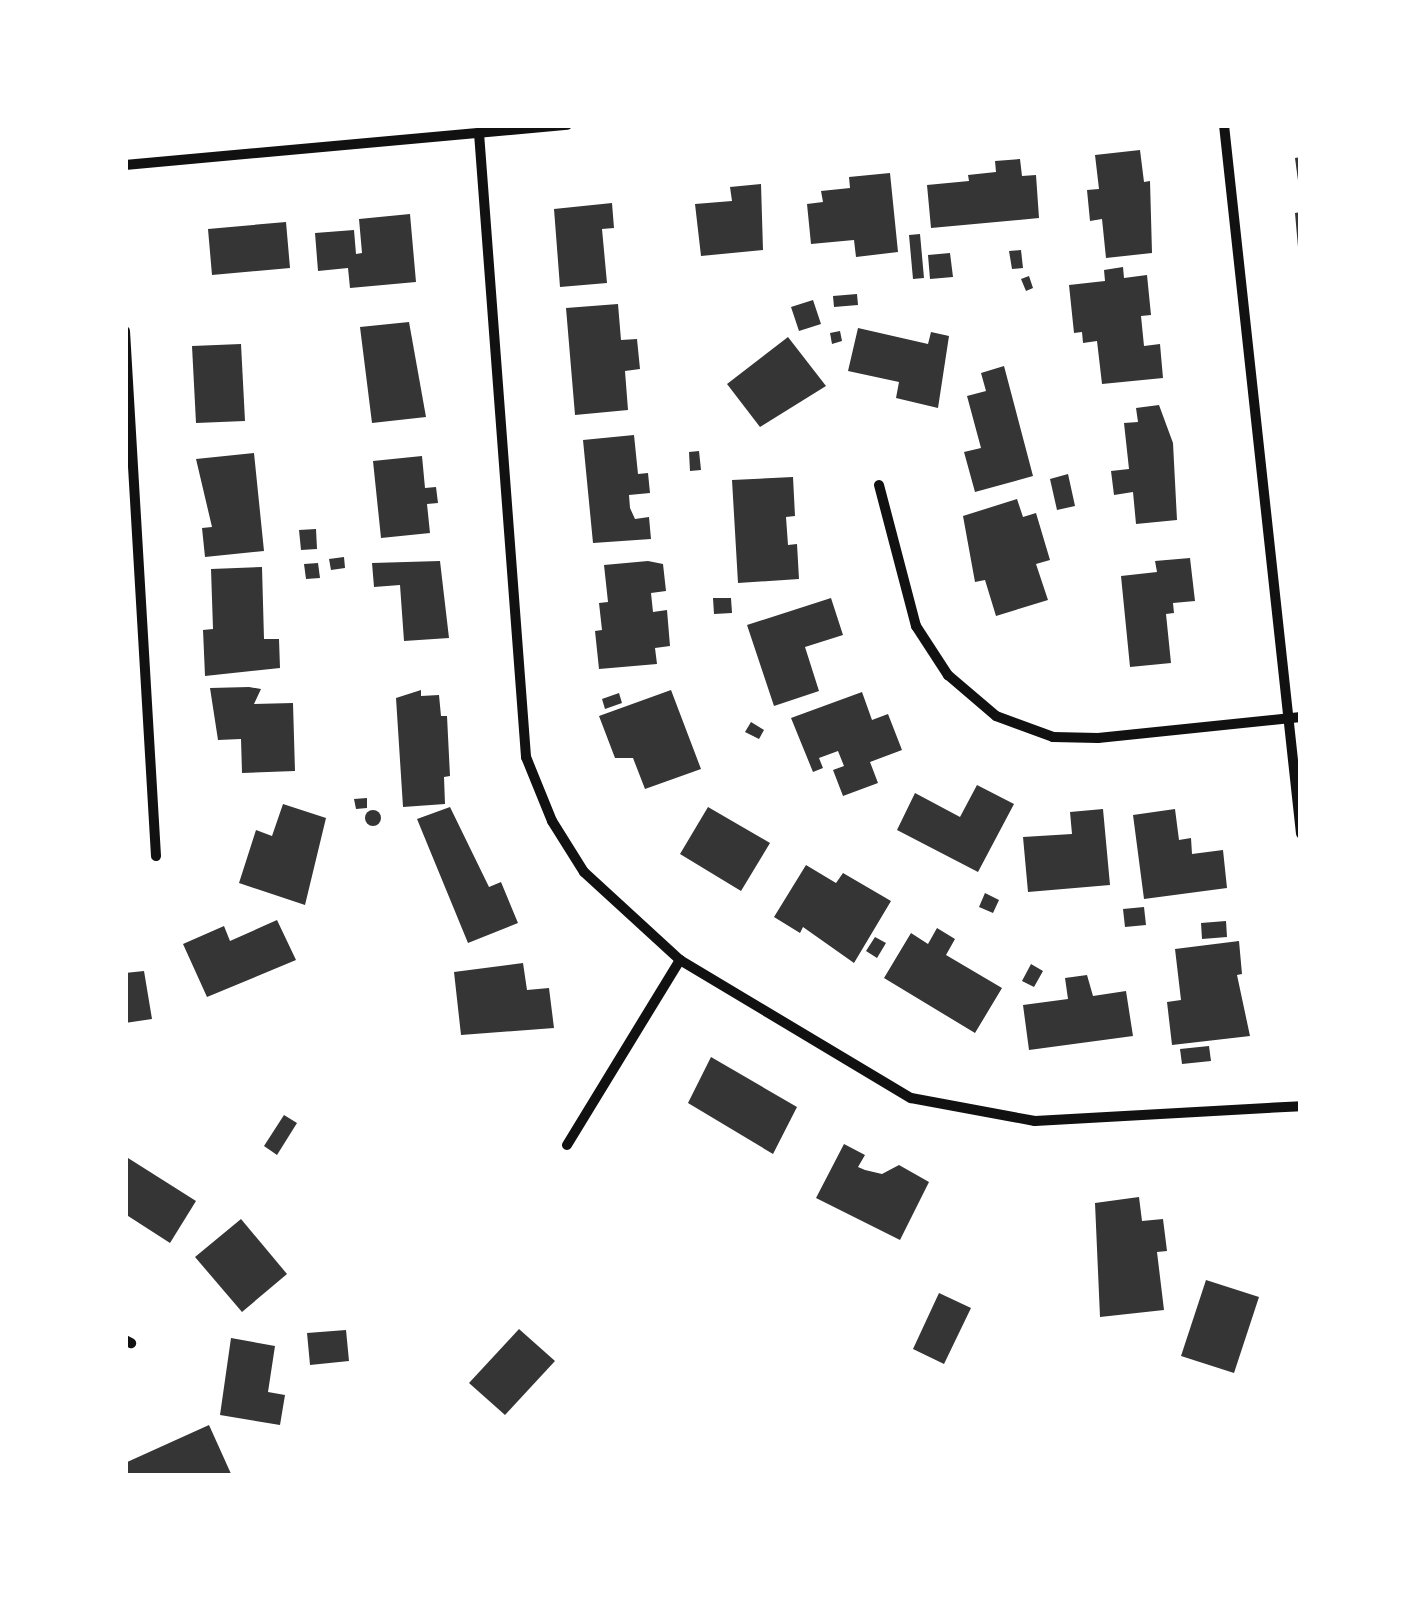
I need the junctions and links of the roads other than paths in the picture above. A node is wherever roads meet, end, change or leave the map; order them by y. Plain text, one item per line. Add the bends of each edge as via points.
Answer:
1 (567, 125) edge
2 (1224, 125) edge
3 (478, 133) junction
4 (125, 165) edge
5 (125, 332) edge
6 (879, 485) dead end
7 (1301, 717) edge
8 (1288, 720) junction
9 (1301, 834) edge
10 (156, 856) dead end
11 (680, 960) junction
12 (1301, 1106) edge
13 (567, 1145) dead end

1 - 3 street
2 - 8 street
3 - 4 street
3 - 11 street via 526,757 552,821 584,872
5 - 10 street
6 - 8 street via 916,626 948,675 996,716 1053,737 1098,738
7 - 8 street
8 - 9 street
11 - 12 street via 911,1098 1034,1121
11 - 13 street

